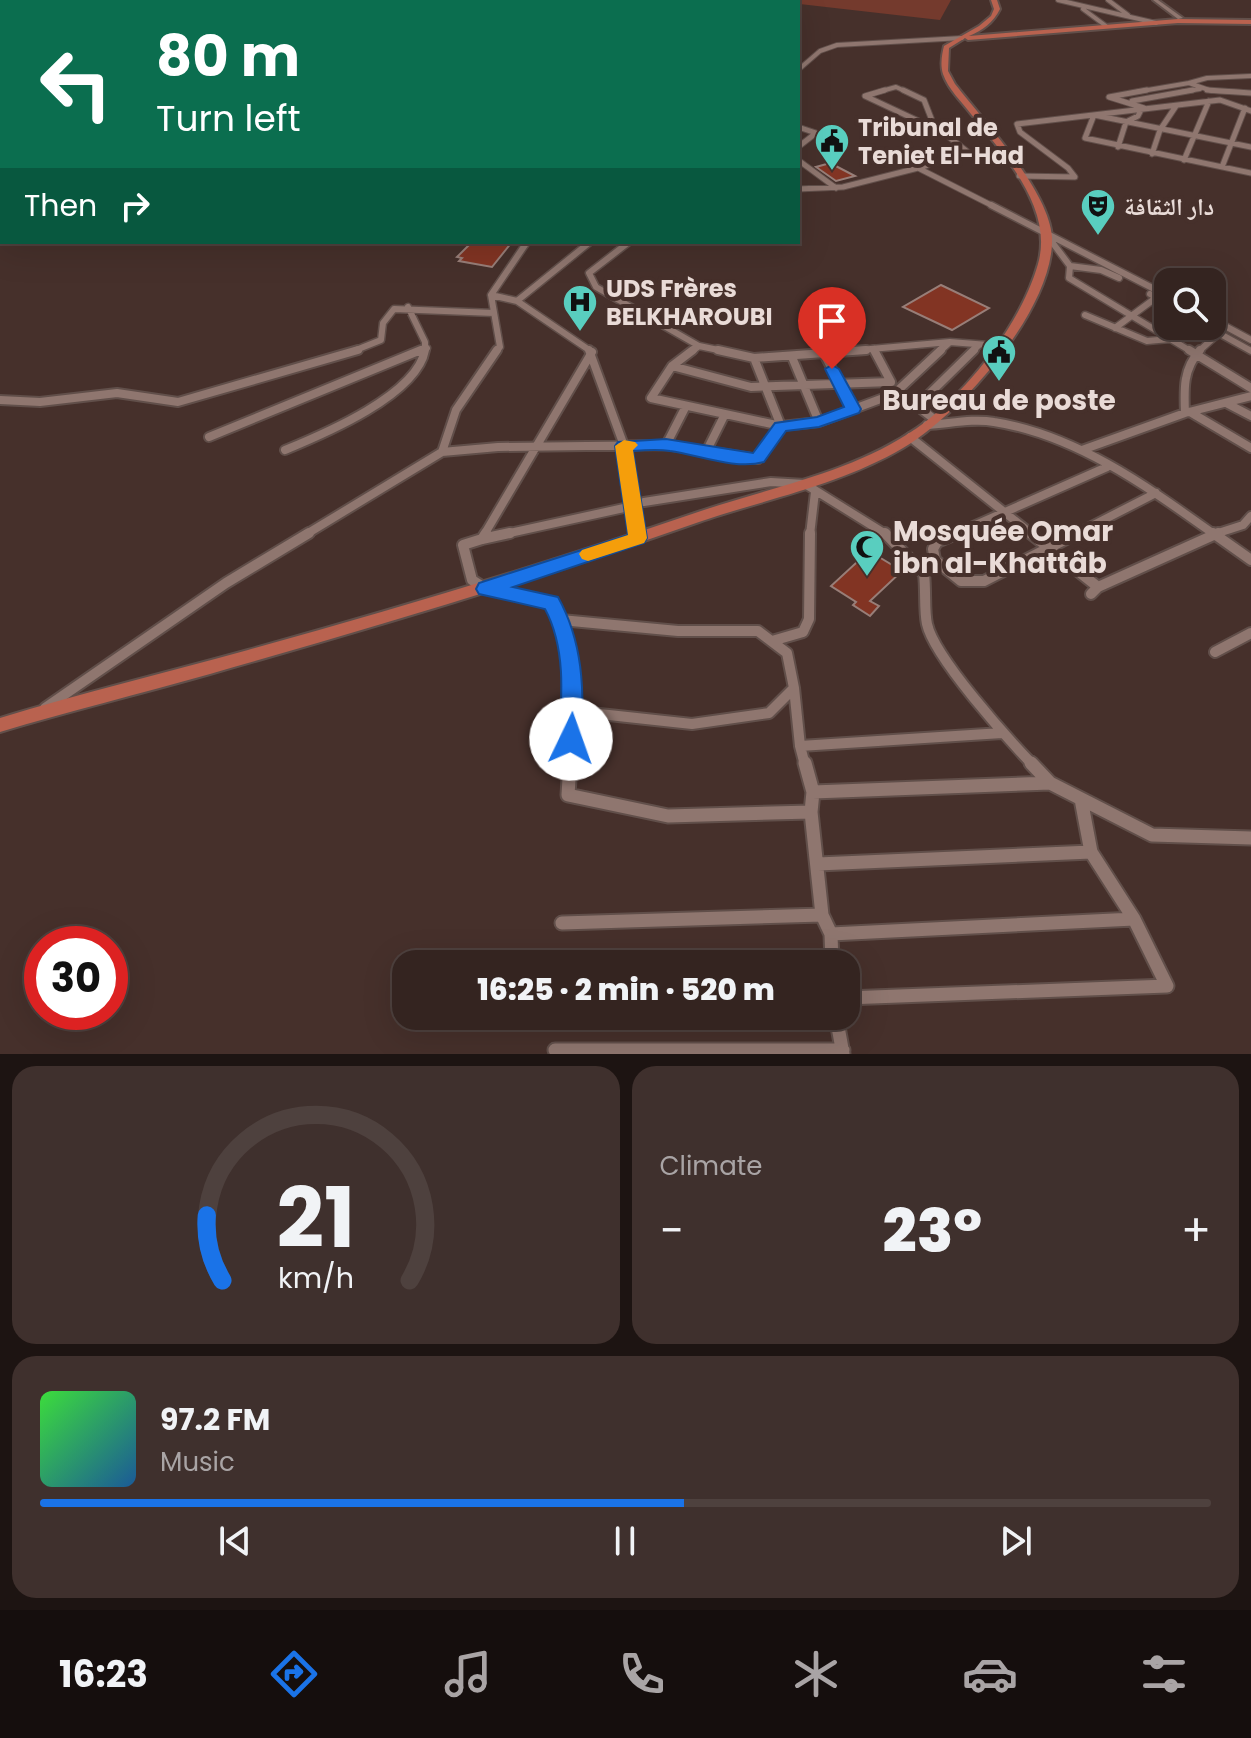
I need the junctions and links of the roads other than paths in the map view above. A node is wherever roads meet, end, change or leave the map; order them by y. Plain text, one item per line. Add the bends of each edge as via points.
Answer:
1 (994, 0) edge
2 (1058, 0) edge
3 (1071, 0) edge
4 (1108, 0) edge
5 (1155, 0) edge
6 (1079, 6) junction
7 (1131, 17) junction
8 (1178, 18) junction
9 (1251, 22) edge
10 (1159, 23) junction
11 (1106, 26) junction
12 (962, 38) junction
13 (800, 68) edge
14 (1251, 76) edge
15 (1189, 83) junction
16 (1200, 89) junction
17 (1209, 93) junction
18 (1251, 93) edge
19 (1220, 100) junction
20 (1209, 101) junction
21 (1126, 102) junction
22 (1176, 106) junction
23 (1144, 110) junction
24 (1248, 110) edge
25 (1094, 115) junction
26 (1126, 122) junction
27 (800, 128) edge
28 (1160, 130) junction
29 (944, 133) junction
30 (1193, 136) junction
31 (1229, 143) junction
32 (800, 145) edge
33 (1118, 147) junction
34 (1251, 147) edge
35 (1152, 154) junction
36 (1184, 160) junction
37 (800, 162) edge
38 (1222, 167) junction
39 (918, 168) junction
40 (800, 172) edge
41 (810, 172) junction
42 (1251, 173) edge
43 (1019, 176) junction
44 (836, 188) junction
45 (800, 189) edge
46 (1047, 235) junction
47 (526, 244) edge
48 (588, 244) edge
49 (626, 244) edge
50 (1070, 266) junction
51 (1154, 289) edge
52 (491, 295) junction
53 (1154, 295) edge
54 (1154, 299) edge
55 (517, 301) junction
56 (408, 307) junction
57 (494, 313) junction
58 (1085, 315) dead end
59 (1129, 315) junction
60 (1226, 327) edge
61 (1115, 328) junction
62 (1154, 330) edge
63 (1226, 337) edge
64 (1158, 340) edge
65 (1172, 340) edge
66 (1211, 340) edge
67 (1251, 340) edge
68 (950, 342) junction
69 (979, 345) junction
70 (699, 346) junction
71 (1001, 346) junction
72 (427, 348) junction
73 (874, 350) junction
74 (1251, 351) edge
75 (592, 352) junction
76 (824, 354) junction
77 (1195, 354) junction
78 (792, 357) junction
79 (754, 358) junction
80 (672, 366) junction
81 (840, 384) junction
82 (804, 386) junction
83 (766, 388) junction
84 (1251, 388) edge
85 (894, 394) junction
86 (1251, 396) edge
87 (0, 400) edge
88 (1228, 404) junction
89 (686, 406) junction
90 (917, 406) junction
91 (853, 409) junction
92 (1188, 413) junction
93 (725, 414) junction
94 (1251, 416) edge
95 (819, 422) junction
96 (931, 422) junction
97 (781, 426) junction
98 (209, 437) dead end
99 (910, 437) junction
100 (666, 445) junction
101 (624, 446) junction
102 (535, 447) junction
103 (1251, 448) edge
104 (285, 450) dead end
105 (1082, 450) junction
106 (442, 452) junction
107 (706, 452) junction
108 (1107, 467) junction
109 (810, 488) junction
110 (1156, 493) junction
111 (644, 502) dead end
112 (633, 506) junction
113 (1004, 512) junction
114 (1251, 516) edge
115 (1214, 534) junction
116 (637, 538) junction
117 (482, 539) junction
118 (1051, 549) junction
119 (1251, 560) edge
120 (486, 589) junction
121 (561, 620) junction
122 (1251, 633) edge
123 (772, 641) junction
124 (1215, 652) dead end
125 (794, 688) junction
126 (572, 711) junction
127 (39, 713) junction
128 (0, 725) edge
129 (1002, 733) junction
130 (800, 746) junction
131 (1050, 783) junction
132 (813, 792) junction
133 (1081, 799) junction
134 (811, 812) junction
135 (1251, 838) edge
136 (1091, 852) junction
137 (818, 864) junction
138 (822, 915) junction
139 (1134, 919) junction
140 (562, 923) dead end
141 (831, 934) junction
142 (832, 950) edge
143 (860, 997) edge
144 (839, 1030) edge
145 (555, 1050) dead end
146 (843, 1052) edge

1 - 12 main road via 992,20
2 - 6 street
3 - 6 street
4 - 7 street
5 - 8 street
6 - 7 street
6 - 11 street
7 - 10 street
8 - 9 main road
8 - 10 main road
10 - 11 main road
11 - 12 main road
12 - 13 street via 837,45
12 - 43 main road via 946,47 948,77
14 - 15 street
15 - 16 street
15 - 21 street via 1109,97
16 - 17 street
16 - 21 street
17 - 18 street
17 - 19 street
19 - 20 street
19 - 24 street
20 - 22 street
20 - 30 street
21 - 23 street
22 - 23 street
22 - 28 street
23 - 25 street
23 - 26 street
24 - 31 street
25 - 26 street
25 - 33 street via 1085,138
25 - 43 street via 1017,124 1075,177
26 - 28 street
26 - 33 street
27 - 32 street via 816,133
28 - 30 street
28 - 35 street
29 - 29 street via 931,127 865,96 896,87 924,100 933,123
29 - 39 street via 969,153
30 - 31 street
30 - 36 street
31 - 34 street
31 - 38 street
33 - 35 street
35 - 36 street
36 - 38 street
37 - 41 street
38 - 42 street
39 - 44 street
39 - 46 street
40 - 41 street
41 - 44 street
43 - 46 main road via 1038,205
44 - 45 street
46 - 50 street
46 - 51 street
46 - 71 main road via 1035,291
47 - 52 street
48 - 55 street
49 - 70 street via 589,273 596,287
50 - 53 street via 1110,273
50 - 59 street via 1069,278
52 - 55 street
52 - 57 street
54 - 59 street
55 - 75 street
56 - 57 street
56 - 72 street
56 - 87 street via 387,315 375,345 196,399 178,402 117,393 40,402
57 - 106 street via 500,347 444,433
58 - 61 street
59 - 61 street
59 - 62 street
60 - 67 street
61 - 64 street via 1147,341
63 - 74 street
65 - 77 street
66 - 77 street
68 - 69 street
68 - 73 street
68 - 85 street
69 - 71 street
69 - 90 street
70 - 79 street
70 - 80 street
71 - 96 main road
72 - 98 street
72 - 104 street via 417,375 371,407
73 - 76 street
73 - 81 street via 891,382
75 - 101 street
75 - 102 street
76 - 78 street
76 - 81 street
77 - 84 street
77 - 92 street via 1183,371
78 - 79 street
78 - 82 street
79 - 83 street
80 - 83 street
80 - 89 street via 651,398
81 - 82 street
81 - 91 street
82 - 83 street
82 - 95 street
83 - 97 street
85 - 90 street
85 - 91 street
86 - 88 street
88 - 92 street
88 - 94 street
89 - 93 street
89 - 100 street
90 - 96 street
91 - 95 street
92 - 103 street
92 - 105 street
93 - 97 street
93 - 107 street
95 - 97 street
96 - 99 main road
96 - 105 street via 992,421
97 - 107 street via 758,459
99 - 109 main road
99 - 113 street
100 - 101 street
100 - 107 street
101 - 102 street
101 - 112 street
102 - 106 street
102 - 117 street
105 - 108 street
106 - 127 street via 226,583
108 - 110 street
108 - 113 street
109 - 111 street via 771,482
109 - 116 main road via 741,502
109 - 123 street via 809,619 803,632
109 - 129 street via 884,532 924,574 927,624 940,651
110 - 115 street
110 - 118 street
112 - 116 street
112 - 117 street
113 - 118 street
113 - 118 street via 937,542 935,560 951,576 973,583
114 - 115 street via 1243,525
115 - 118 street via 1095,590
115 - 119 street
116 - 120 main road
117 - 120 street via 463,545 472,580
120 - 121 street via 551,603
120 - 127 main road
121 - 123 street via 678,631 758,631
121 - 126 street via 574,684
122 - 124 street
123 - 125 street via 787,653
125 - 126 street via 769,713 692,724
125 - 130 street
126 - 134 street via 568,795 668,816
127 - 128 main road
129 - 130 street
129 - 131 street
130 - 132 street
131 - 132 street
131 - 133 street
132 - 134 street
133 - 135 street via 1152,835
133 - 136 street
134 - 137 street
136 - 137 street
136 - 139 street
137 - 138 street
138 - 140 street
138 - 141 street
139 - 141 street
139 - 143 street via 1167,986
141 - 142 street
144 - 146 street
145 - 146 street

